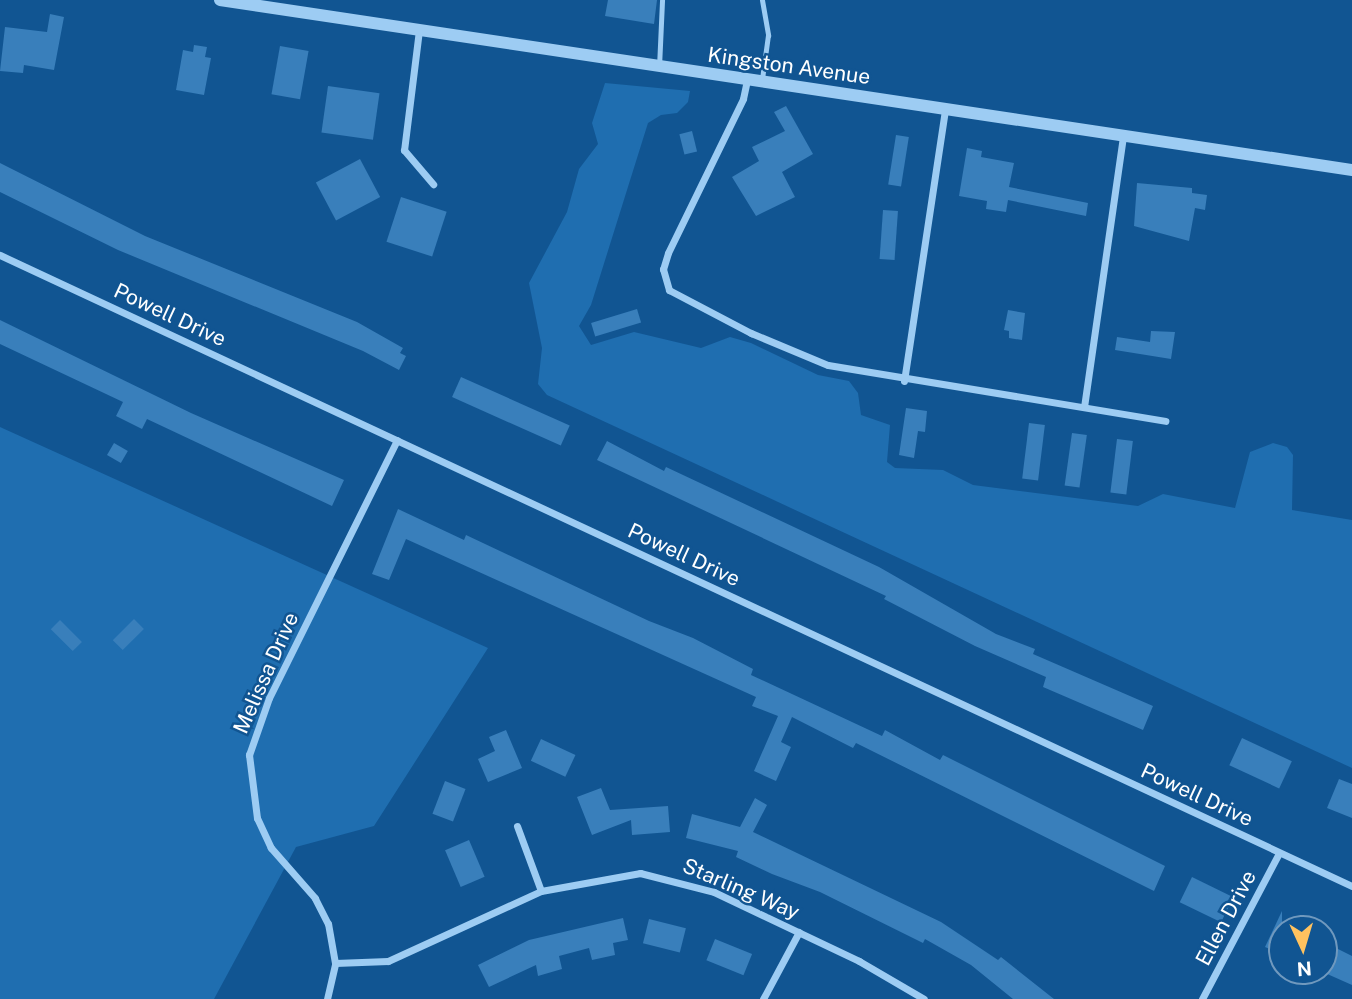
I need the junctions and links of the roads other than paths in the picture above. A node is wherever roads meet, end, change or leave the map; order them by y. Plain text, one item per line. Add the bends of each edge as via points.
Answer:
1 (220, 0) edge
2 (662, 0) edge
3 (762, 0) edge
4 (419, 30) junction
5 (659, 66) junction
6 (747, 80) junction
7 (762, 82) junction
8 (944, 109) junction
9 (1123, 137) junction
10 (1352, 170) edge
11 (433, 184) dead end
12 (0, 255) edge
13 (904, 381) junction
14 (1084, 407) junction
15 (1166, 421) dead end
16 (397, 440) junction
17 (517, 826) dead end
18 (1279, 853) junction
19 (1352, 886) edge
20 (541, 891) junction
21 (799, 932) junction
22 (335, 963) junction
23 (327, 999) edge
24 (763, 999) edge
25 (924, 999) edge
26 (1202, 999) edge

1 - 4 street, Kingston Avenue
2 - 5 lane
3 - 7 lane via 768,35
4 - 5 street, Kingston Avenue
4 - 11 street via 404,150
5 - 6 street, Kingston Avenue
6 - 7 street, Kingston Avenue
6 - 13 street via 743,99 668,253 663,281 684,299 789,350 828,365
7 - 8 street, Kingston Avenue
8 - 9 street, Kingston Avenue
8 - 13 street
9 - 10 street, Kingston Avenue
9 - 14 street
12 - 16 street, Powell Drive
13 - 14 street
14 - 15 street
16 - 18 street, Powell Drive
16 - 22 street, Melissa Drive via 269,698 249,755 257,818 271,848 320,907
17 - 20 street
18 - 19 street, Powell Drive
18 - 26 street, Ellen Drive
20 - 21 street, Starling Way via 640,873 673,878
20 - 22 street, Starling Way via 485,913 404,957
21 - 24 street
21 - 25 street, Starling Way
22 - 23 street, Melissa Drive

